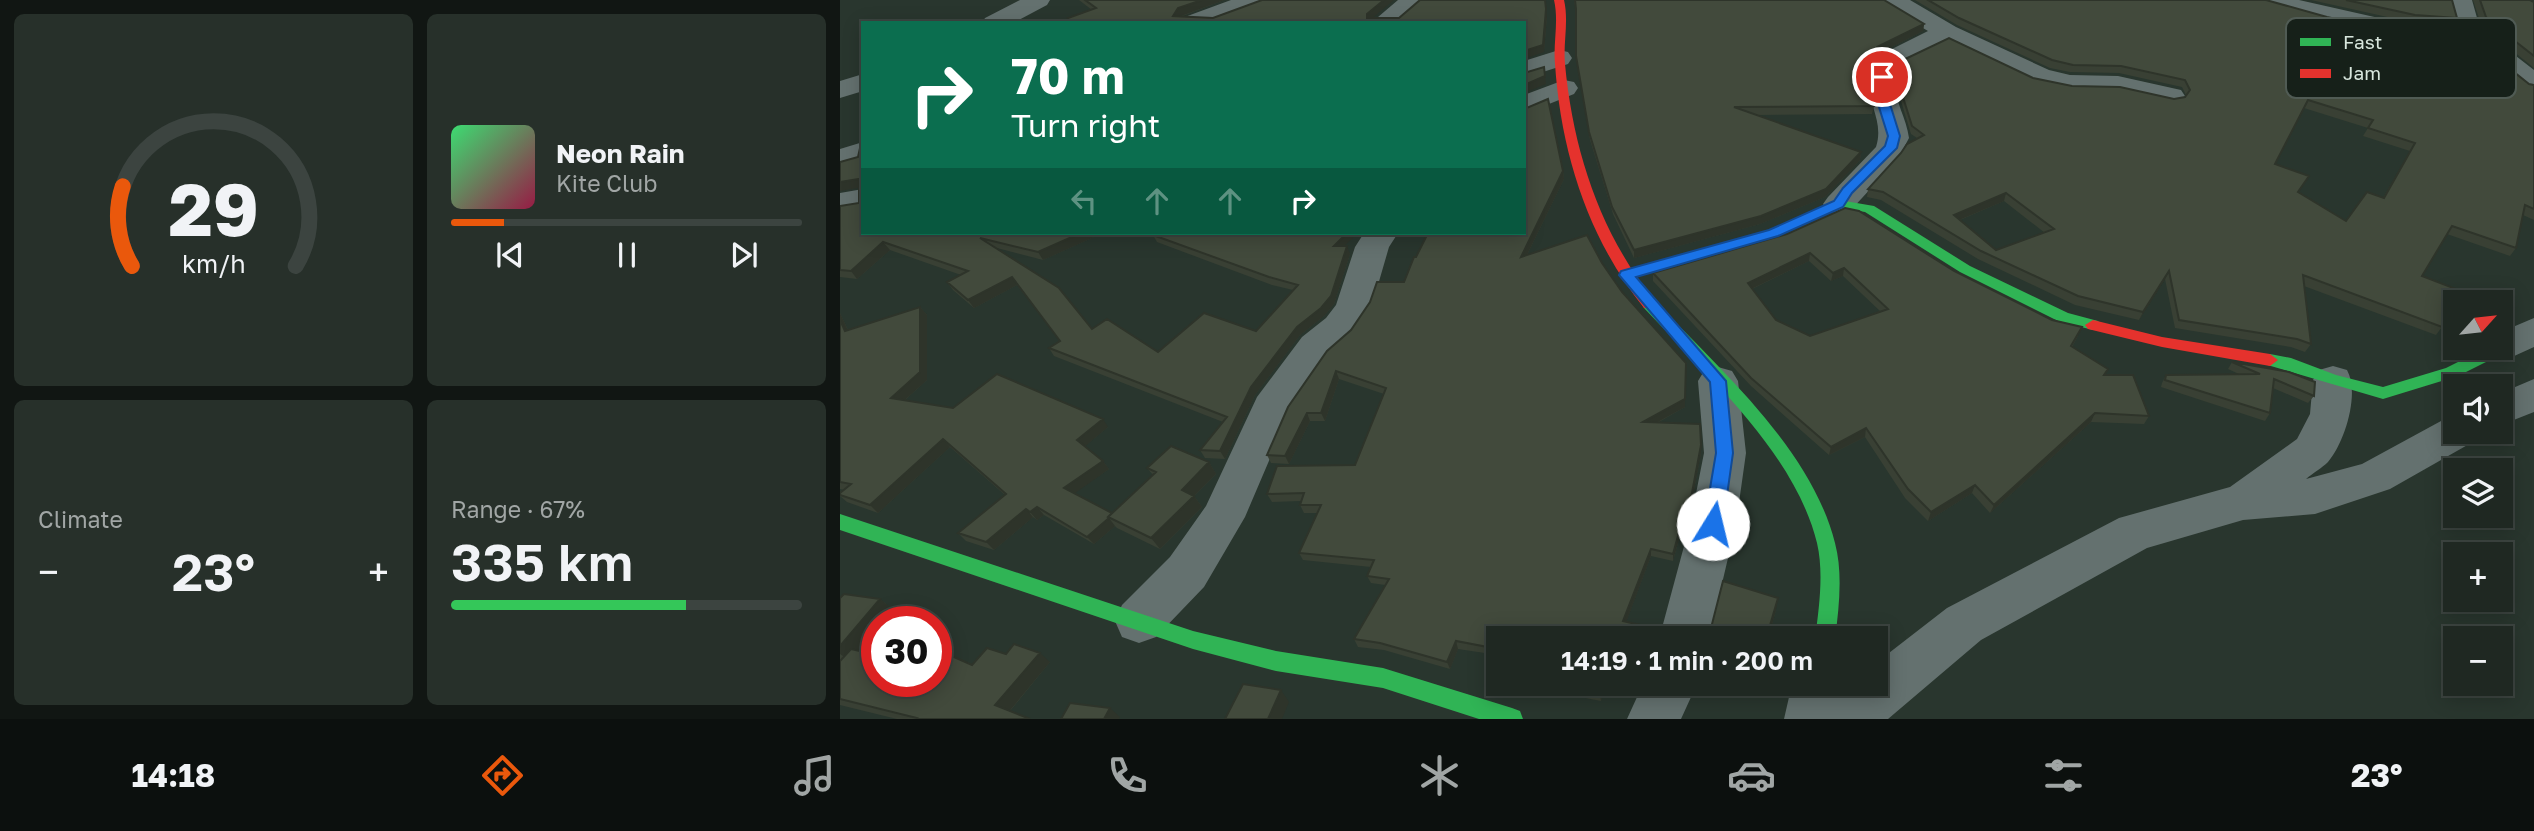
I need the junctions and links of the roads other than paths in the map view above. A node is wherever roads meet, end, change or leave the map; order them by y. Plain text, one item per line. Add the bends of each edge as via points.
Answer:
1 (1038, 0) edge
2 (1254, 0) edge
3 (1414, 0) edge
4 (1559, 0) edge
5 (1893, 0) edge
6 (2273, 0) edge
7 (2460, 0) edge
8 (2355, 12) edge
9 (2465, 18) edge
10 (998, 21) edge
11 (1196, 21) edge
12 (1386, 21) edge
13 (1947, 32) junction
14 (1559, 58) junction
15 (1526, 69) edge
16 (2516, 69) edge
17 (861, 83) edge
18 (2534, 83) edge
19 (1564, 88) junction
20 (840, 90) edge
21 (2171, 96) edge
22 (1526, 105) edge
23 (861, 152) edge
24 (840, 160) edge
25 (861, 199) edge
26 (840, 203) edge
27 (1839, 204) junction
28 (1380, 235) edge
29 (1626, 275) junction
30 (2534, 331) edge
31 (2513, 342) edge
32 (2476, 360) edge
33 (2333, 380) junction
34 (1718, 381) junction
35 (2534, 394) edge
36 (2513, 404) edge
37 (2443, 439) edge
38 (2243, 502) junction
39 (840, 522) edge
40 (1139, 621) junction
41 (1687, 626) edge
42 (1827, 626) edge
43 (1665, 696) edge
44 (1815, 696) edge
45 (1512, 719) edge
46 (1653, 719) edge
47 (1810, 719) edge
48 (1847, 719) edge

1 - 10 street
2 - 11 street
3 - 12 street
4 - 14 street via 1565,25
5 - 13 street
6 - 8 street
7 - 9 street
13 - 21 street via 2042,77 2070,83 2118,83
13 - 27 street via 1883,68 1879,88 1894,136 1891,148
14 - 15 street
14 - 19 street
16 - 18 street
17 - 20 street
19 - 22 street
19 - 29 street via 1598,225
23 - 24 street
25 - 26 street
27 - 29 street via 1773,233
27 - 33 street via 1869,209 1965,269 2063,317 2162,342 2291,364
28 - 40 street via 1353,309 1315,347 1271,408 1223,517 1187,572
29 - 34 street
30 - 31 street
32 - 33 street via 2383,393
33 - 38 street via 2330,414 2313,450
34 - 41 street via 1725,453
34 - 42 street via 1758,424 1793,473 1824,535 1830,604
35 - 36 street
37 - 38 street via 2363,481 2315,496
38 - 48 street via 2135,532 1964,624
39 - 40 street
40 - 45 street via 1276,661 1383,678
43 - 46 street
44 - 47 street

